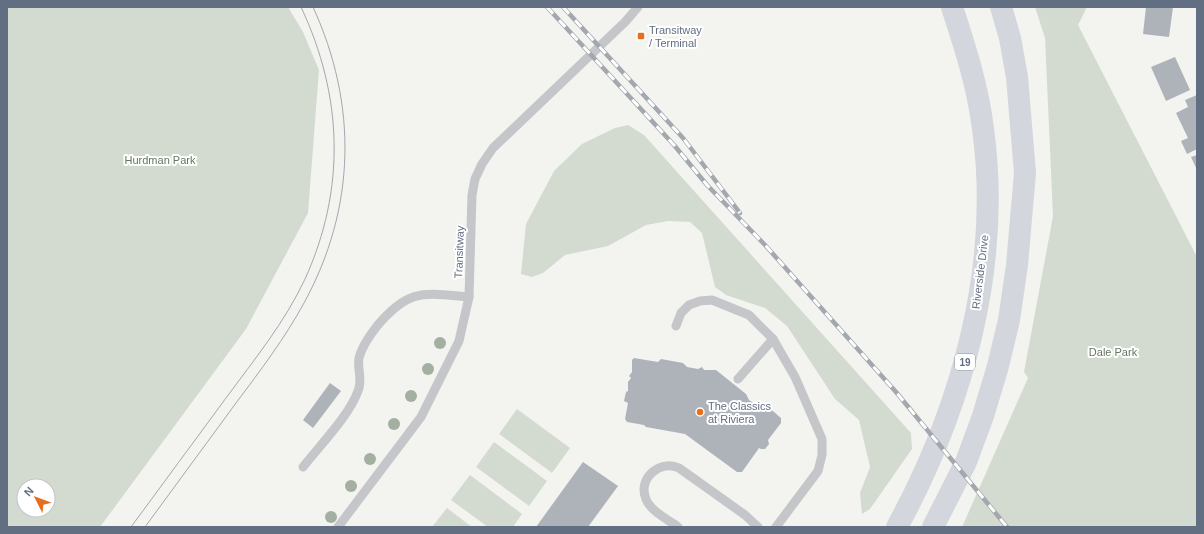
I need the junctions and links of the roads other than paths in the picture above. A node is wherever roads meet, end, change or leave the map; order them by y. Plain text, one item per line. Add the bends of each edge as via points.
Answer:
1 (638, 7) edge
2 (952, 7) edge
3 (1001, 7) edge
4 (469, 297) junction
5 (676, 326) dead end
6 (773, 339) junction
7 (738, 379) dead end
8 (303, 467) dead end
9 (338, 527) edge
10 (678, 527) edge
11 (758, 527) edge
12 (776, 527) edge
13 (896, 527) edge
14 (933, 527) edge

1 - 4 lane, Transitway via 508,132 482,164 474,179 472,196
2 - 13 main road, Riverside Drive / 19 via 966,50 983,129 987,185 984,248 975,319 956,392 930,462
3 - 14 main road via 1017,77 1025,173 1017,264 1009,320 983,416 966,462
4 - 8 lane via 419,295 406,299 393,309 372,333 361,353 360,381 354,401
4 - 9 lane, Transitway via 459,341 421,417
5 - 6 lane via 681,313 689,305 712,300 749,315
6 - 7 lane
6 - 12 lane via 795,377 822,439 818,471
10 - 11 lane via 650,506 646,499 645,487 649,475 664,465 672,464 679,468

